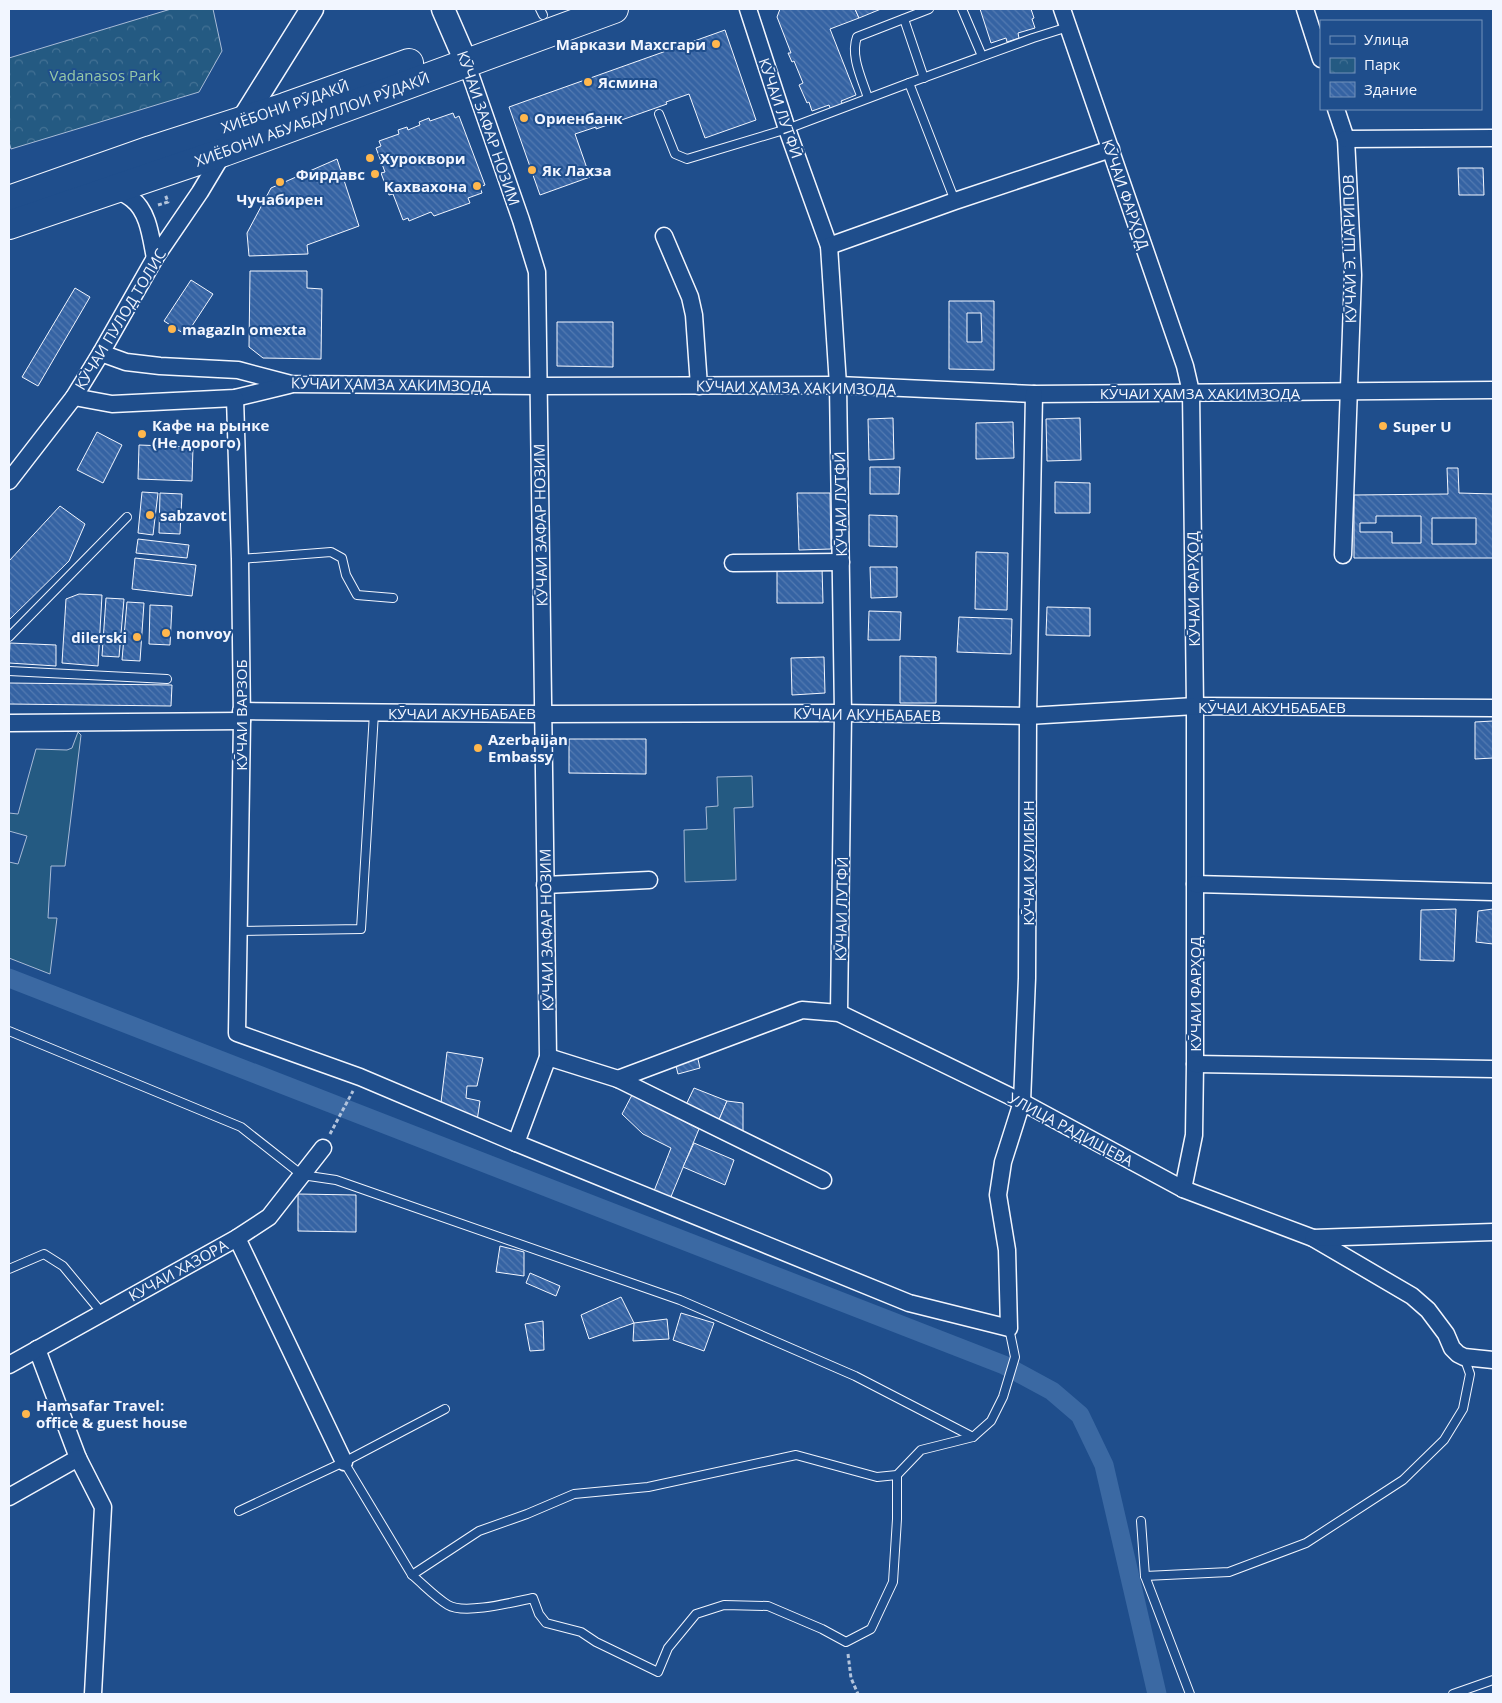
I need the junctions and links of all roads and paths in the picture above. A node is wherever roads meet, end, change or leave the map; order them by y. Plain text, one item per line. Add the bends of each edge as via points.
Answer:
1 (312, 9) edge
2 (443, 9) edge
3 (614, 9) edge
4 (748, 9) edge
5 (929, 9) edge
6 (962, 9) edge
7 (1062, 9) edge
8 (1305, 9) edge
9 (548, 11) edge
10 (904, 19) junction
11 (1068, 27) junction
12 (463, 53) junction
13 (982, 56) junction
14 (1320, 56) edge
15 (924, 78) junction
16 (909, 83) junction
17 (868, 98) junction
18 (1336, 110) edge
19 (659, 114) dead end
20 (241, 122) junction
21 (787, 129) junction
22 (1346, 138) junction
23 (1493, 138) edge
24 (1111, 149) junction
25 (224, 152) junction
26 (115, 189) junction
27 (163, 189) dead end
28 (9, 200) edge
29 (955, 201) junction
30 (151, 207) dead end
31 (9, 225) edge
32 (664, 236) dead end
33 (829, 246) junction
34 (155, 258) junction
35 (101, 353) junction
36 (291, 384) junction
37 (838, 385) junction
38 (539, 386) junction
39 (699, 386) junction
40 (1493, 390) edge
41 (1191, 392) junction
42 (1350, 392) junction
43 (1034, 394) junction
44 (74, 397) junction
45 (235, 398) junction
46 (9, 481) edge
47 (127, 517) dead end
48 (1343, 555) dead end
49 (240, 559) junction
50 (732, 562) dead end
51 (841, 562) junction
52 (394, 598) dead end
53 (9, 637) edge
54 (9, 671) edge
55 (167, 679) dead end
56 (1195, 706) junction
57 (1493, 708) edge
58 (374, 713) junction
59 (844, 713) junction
60 (543, 714) junction
61 (242, 716) junction
62 (1028, 716) junction
63 (9, 723) edge
64 (649, 880) dead end
65 (1195, 884) junction
66 (545, 885) junction
67 (1493, 892) edge
68 (238, 931) junction
69 (839, 1013) junction
70 (9, 1031) edge
71 (548, 1057) junction
72 (1195, 1064) junction
73 (1493, 1069) edge
74 (360, 1077) junction
75 (618, 1079) junction
76 (1022, 1102) junction
77 (516, 1143) junction
78 (323, 1148) joint
79 (302, 1175) junction
80 (823, 1180) dead end
81 (1183, 1189) junction
82 (1493, 1232) edge
83 (237, 1238) junction
84 (1313, 1238) junction
85 (9, 1269) edge
86 (102, 1313) junction
87 (1009, 1328) junction
88 (36, 1349) junction
89 (1464, 1357) junction
90 (1493, 1360) edge
91 (9, 1364) edge
92 (445, 1409) dead end
93 (973, 1436) junction
94 (78, 1458) junction
95 (344, 1462) junction
96 (897, 1475) junction
97 (9, 1497) edge
98 (239, 1512) dead end
99 (1141, 1521) dead end
100 (412, 1575) junction
101 (1144, 1576) junction
102 (846, 1642) junction
103 (1493, 1680) edge
104 (93, 1694) edge
105 (858, 1694) edge
106 (1190, 1694) edge
107 (1453, 1694) edge

1 - 20 street
2 - 12 street, КӮЧАИ ЗАФАР НОЗИМ
3 - 12 highway, ХИЁБОНИ АБУАБДУЛЛОИ РӮДАКӢ
4 - 21 street, КӮЧАИ ЛУТФӢ
5 - 10 lane
6 - 13 lane
7 - 11 street, КӮЧАИ ФАРҲОД
8 - 14 street
9 - 12 highway, ХИЁБОНИ РӮДАКӢ
10 - 15 lane
10 - 17 lane via 858,36 854,44 854,54
11 - 13 lane
11 - 24 street, КӮЧАИ ФАРҲОД
12 - 20 highway, ХИЁБОНИ РӮДАКӢ
12 - 25 highway, ХИЁБОНИ АБУАБДУЛЛОИ РӮДАКӢ
12 - 38 street, КӮЧАИ ЗАФАР НОЗИМ via 537,272
13 - 15 lane
15 - 16 lane
16 - 17 lane
16 - 29 lane
17 - 21 lane
18 - 22 street, КӮЧАИ Э. ШАРИПОВ
19 - 21 lane via 675,154 687,159
20 - 25 street
20 - 28 highway, ХИЁБОНИ РӮДАКӢ
21 - 33 street, КӮЧАИ ЛУТФӢ
22 - 23 street
22 - 42 street, КӮЧАИ Э. ШАРИПОВ via 1353,274
24 - 29 street
24 - 41 street, КӮЧАИ ФАРҲОД
25 - 26 highway, ХИЁБОНИ АБУАБДУЛЛОИ РӮДАКӢ
25 - 34 street, КӮЧАИ ПУЛОД ТОЛИС
26 - 31 highway, ХИЁБОНИ АБУАБДУЛЛОИ РӮДАКӢ
26 - 34 street via 132,199 141,210 148,225
27 - 30 path via 168,202
29 - 33 street
32 - 39 street via 690,297
33 - 37 street, КӮЧАИ ЛУТФӢ
34 - 35 street, КӮЧАИ ПУЛОД ТОЛИС
35 - 36 street, КӮЧАИ ҲАМЗА ХАКИМЗОДА via 126,362 238,370
35 - 44 street, КӮЧАИ ПУЛОД ТОЛИС
36 - 38 street, КӮЧАИ ҲАМЗА ХАКИМЗОДА
36 - 45 street
37 - 39 street, КӮЧАИ ҲАМЗА ХАКИМЗОДА
37 - 43 street, КӮЧАИ ҲАМЗА ХАКИМЗОДА
37 - 51 street, КӮЧАИ ЛУТФӢ
38 - 39 street, КӮЧАИ ҲАМЗА ХАКИМЗОДА
38 - 60 street, КӮЧАИ ЗАФАР НОЗИМ
40 - 42 street, КӮЧАИ ҲАМЗА ХАКИМЗОДА
41 - 42 street, КӮЧАИ ҲАМЗА ХАКИМЗОДА
41 - 43 street, КӮЧАИ ҲАМЗА ХАКИМЗОДА
41 - 56 street, КӮЧАИ ФАРҲОД
42 - 48 street, КӮЧАИ Э. ШАРИПОВ
43 - 62 street, КӮЧАИ КУЛИБИН
44 - 45 street via 112,404
44 - 46 street, КӮЧАИ ПУЛОД ТОЛИС
45 - 49 street, КӮЧАИ ВАРЗОБ
47 - 53 lane
49 - 52 lane via 331,552 342,558 346,575 357,594
49 - 61 street, КӮЧАИ ВАРЗОБ
50 - 51 street
51 - 59 street, КӮЧАИ ЛУТФӢ
54 - 55 lane
56 - 57 street, КӮЧАИ АКУНБАБАЕВ
56 - 62 street, КӮЧАИ АКУНБАБАЕВ
56 - 65 street, КӮЧАИ ФАРҲОД
58 - 60 street, КӮЧАИ АКУНБАБАЕВ
58 - 61 street, КӮЧАИ АКУНБАБАЕВ
58 - 68 lane via 361,929
59 - 60 street, КӮЧАИ АКУНБАБАЕВ
59 - 62 street, КӮЧАИ АКУНБАБАЕВ
59 - 69 street, КӮЧАИ ЛУТФӢ
60 - 66 street, КӮЧАИ ЗАФАР НОЗИМ
61 - 63 street, КӮЧАИ АКУНБАБАЕВ
61 - 68 street, КӮЧАИ ВАРЗОБ
62 - 76 street, КӮЧАИ КУЛИБИН via 1027,978
64 - 66 street
65 - 67 street
65 - 72 street, КӮЧАИ ФАРҲОД
66 - 71 street, КӮЧАИ ЗАФАР НОЗИМ
68 - 74 street, КӮЧАИ ВАРЗОБ via 237,1032
69 - 75 street, УЛИЦА РАДИЩЕВА via 802,1010
69 - 76 street, УЛИЦА РАДИЩЕВА
70 - 79 lane via 241,1127
71 - 75 street
71 - 77 street
72 - 73 street
72 - 81 street, КӮЧАИ ФАРҲОД via 1194,1135
74 - 77 street
74 - 78 path
75 - 80 street
76 - 81 street, УЛИЦА РАДИЩЕВА
76 - 87 street, КӮЧАИ КУЛИБИН via 1003,1162 998,1196 1007,1250
77 - 87 street via 909,1303
78 - 79 street, КУЧАИ ХАЗОРА
79 - 83 street, КУЧАИ ХАЗОРА via 268,1217
79 - 93 lane via 336,1180 680,1300 855,1376
81 - 84 street, УЛИЦА РАДИЩЕВА
82 - 84 street
83 - 86 street, КУЧАИ ХАЗОРА
83 - 95 street
84 - 89 street, УЛИЦА РАДИЩЕВА via 1412,1296 1428,1310 1452,1348
85 - 86 lane via 44,1254 63,1266
86 - 88 street, КУЧАИ ХАЗОРА
87 - 93 lane via 1015,1357 1003,1397 991,1421
88 - 91 street, КУЧАИ ХАЗОРА
88 - 94 street
89 - 90 street
89 - 101 lane via 1470,1374 1463,1408 1444,1440 1403,1480 1306,1543 1229,1572
92 - 95 lane
93 - 96 lane via 921,1450
94 - 97 street
94 - 104 street via 103,1507
95 - 98 lane
95 - 100 lane
96 - 100 lane via 876,1477 796,1455 648,1487 574,1494 479,1531
96 - 102 lane via 893,1582 871,1629
99 - 101 lane
100 - 102 lane via 450,1606 488,1607 533,1598 546,1624 581,1632 658,1672 668,1648 696,1614 724,1606 768,1606
101 - 106 lane
102 - 105 path via 851,1678
103 - 107 lane

